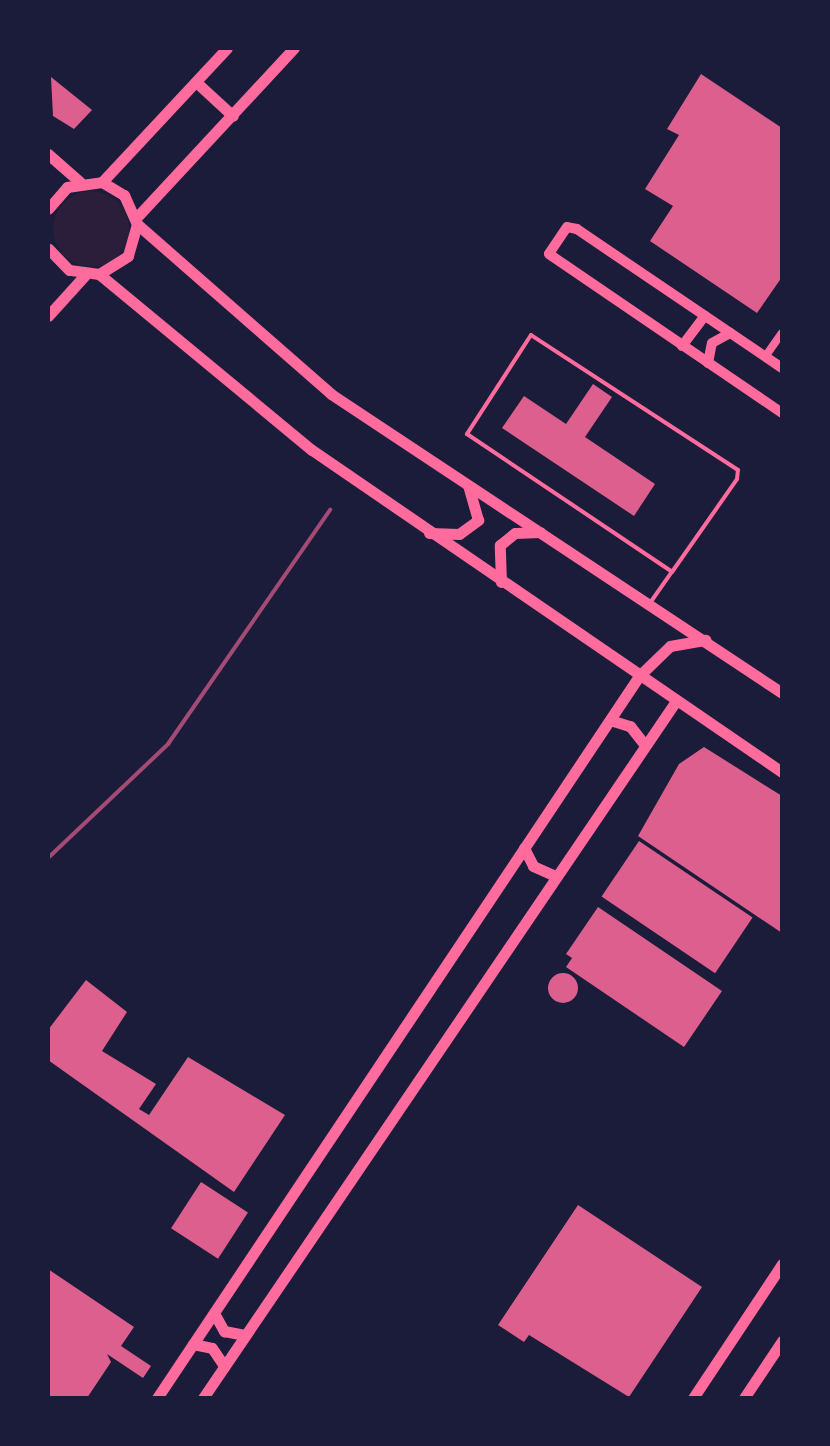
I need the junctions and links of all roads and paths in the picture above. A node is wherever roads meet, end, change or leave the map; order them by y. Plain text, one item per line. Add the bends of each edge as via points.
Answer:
1 (227, 48) edge
2 (294, 48) edge
3 (196, 82) junction
4 (233, 116) junction
5 (48, 154) edge
6 (80, 182) junction
7 (102, 182) junction
8 (48, 209) edge
9 (137, 221) junction
10 (48, 248) edge
11 (99, 274) junction
12 (85, 275) junction
13 (48, 316) edge
14 (705, 316) junction
15 (730, 333) junction
16 (782, 333) edge
17 (682, 346) junction
18 (765, 357) junction
19 (708, 363) junction
20 (782, 368) edge
21 (782, 413) edge
22 (465, 481) junction
23 (541, 532) junction
24 (428, 533) junction
25 (672, 572) junction
26 (501, 582) junction
27 (650, 603) junction
28 (705, 640) junction
29 (639, 676) junction
30 (782, 693) edge
31 (676, 701) junction
32 (610, 720) junction
33 (644, 744) junction
34 (782, 772) edge
35 (524, 848) junction
36 (553, 875) junction
37 (782, 1264) edge
38 (214, 1313) junction
39 (245, 1335) junction
40 (782, 1341) edge
41 (193, 1344) junction
42 (224, 1366) junction
43 (157, 1398) edge
44 (203, 1398) edge
45 (693, 1398) edge
46 (744, 1398) edge

1 - 3 main road
2 - 4 main road
3 - 4 main road
3 - 7 main road
4 - 9 main road
5 - 6 main road
6 - 7 main road
6 - 8 main road
7 - 9 main road via 124,195
9 - 11 main road via 128,256
9 - 22 main road via 331,394
10 - 12 main road
11 - 12 main road
11 - 24 main road via 312,450
12 - 13 main road
14 - 15 street
14 - 17 street
14 - 17 street via 567,227 549,254
15 - 18 street
15 - 19 street via 712,343
16 - 18 street
17 - 19 street
18 - 20 street
19 - 21 street
22 - 23 main road
22 - 24 main road via 477,500 478,520 459,534
23 - 26 main road via 515,533 500,545
23 - 27 main road
24 - 26 main road
25 - 25 lane via 738,470 531,335 467,434
25 - 27 lane
26 - 29 main road
27 - 28 main road
28 - 29 main road via 670,646
28 - 30 main road
29 - 31 main road
29 - 32 main road
31 - 33 main road
31 - 34 main road
32 - 33 main road via 630,726
32 - 35 main road
33 - 36 main road
35 - 36 main road via 533,866
35 - 38 main road
36 - 39 main road
37 - 45 main road
38 - 39 main road via 224,1331
38 - 41 main road
39 - 42 main road
40 - 46 main road
41 - 42 main road via 212,1348
41 - 43 main road
42 - 44 main road

